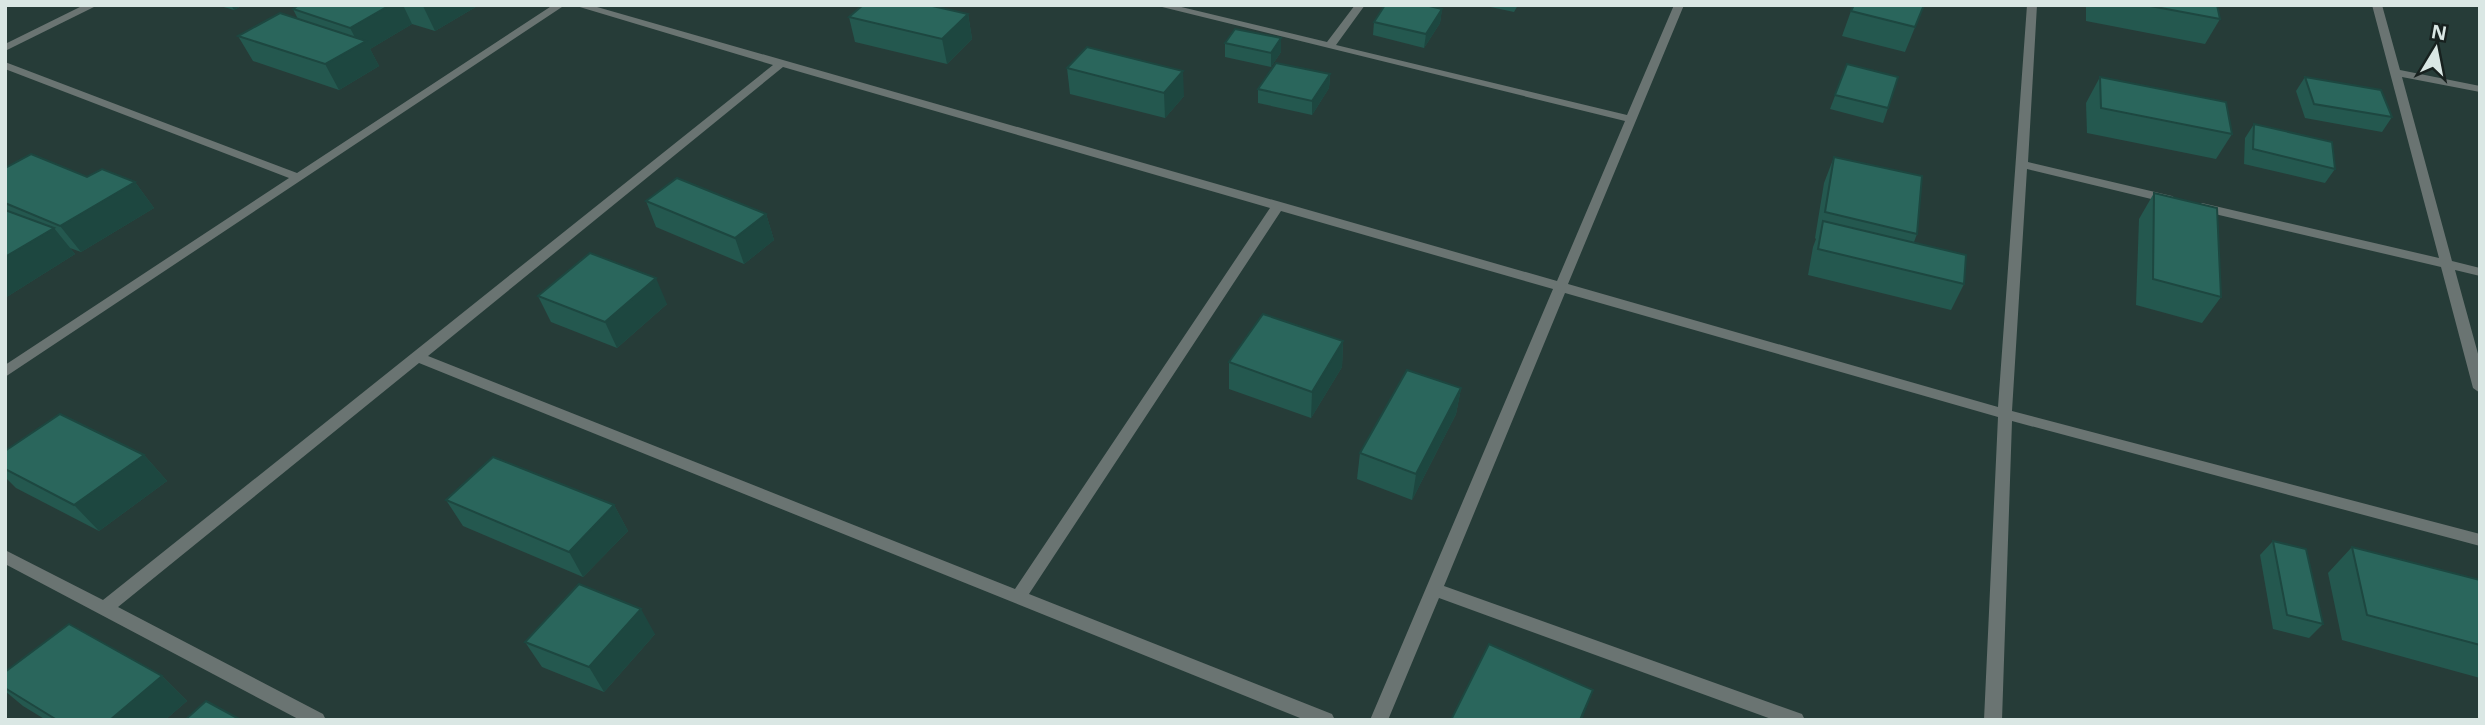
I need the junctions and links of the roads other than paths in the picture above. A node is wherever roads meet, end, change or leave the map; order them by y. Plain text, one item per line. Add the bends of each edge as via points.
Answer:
1 (93, 5) edge
2 (560, 5) edge
3 (578, 5) edge
4 (1159, 5) edge
5 (1360, 5) edge
6 (1679, 5) edge
7 (2032, 5) edge
8 (2377, 5) edge
9 (1330, 46) junction
10 (5, 48) edge
11 (782, 63) junction
12 (5, 65) edge
13 (2395, 72) junction
14 (2480, 89) edge
15 (1631, 119) junction
16 (2020, 164) junction
17 (297, 177) junction
18 (1278, 205) junction
19 (2446, 264) junction
20 (2480, 272) edge
21 (1561, 286) junction
22 (417, 357) junction
23 (5, 372) edge
24 (2480, 388) edge
25 (2005, 414) junction
26 (2480, 540) edge
27 (5, 556) edge
28 (1434, 590) junction
29 (1018, 597) junction
30 (105, 608) junction
31 (317, 720) edge
32 (1326, 720) edge
33 (1379, 720) edge
34 (1796, 720) edge
35 (1993, 720) edge

1 - 10 street
2 - 17 street
3 - 11 street
4 - 9 street
5 - 9 street
6 - 15 street
7 - 16 street
8 - 13 street
9 - 15 street
11 - 18 street
11 - 22 street
12 - 17 street
13 - 14 street
13 - 19 street
15 - 21 street
16 - 19 street
16 - 25 street
17 - 23 street
18 - 21 street
18 - 29 street
19 - 20 street
19 - 24 street
21 - 25 street
21 - 28 street
22 - 29 street
22 - 30 street
25 - 26 street
25 - 35 street
27 - 30 street
28 - 33 street
28 - 34 street
29 - 32 street
30 - 31 street

